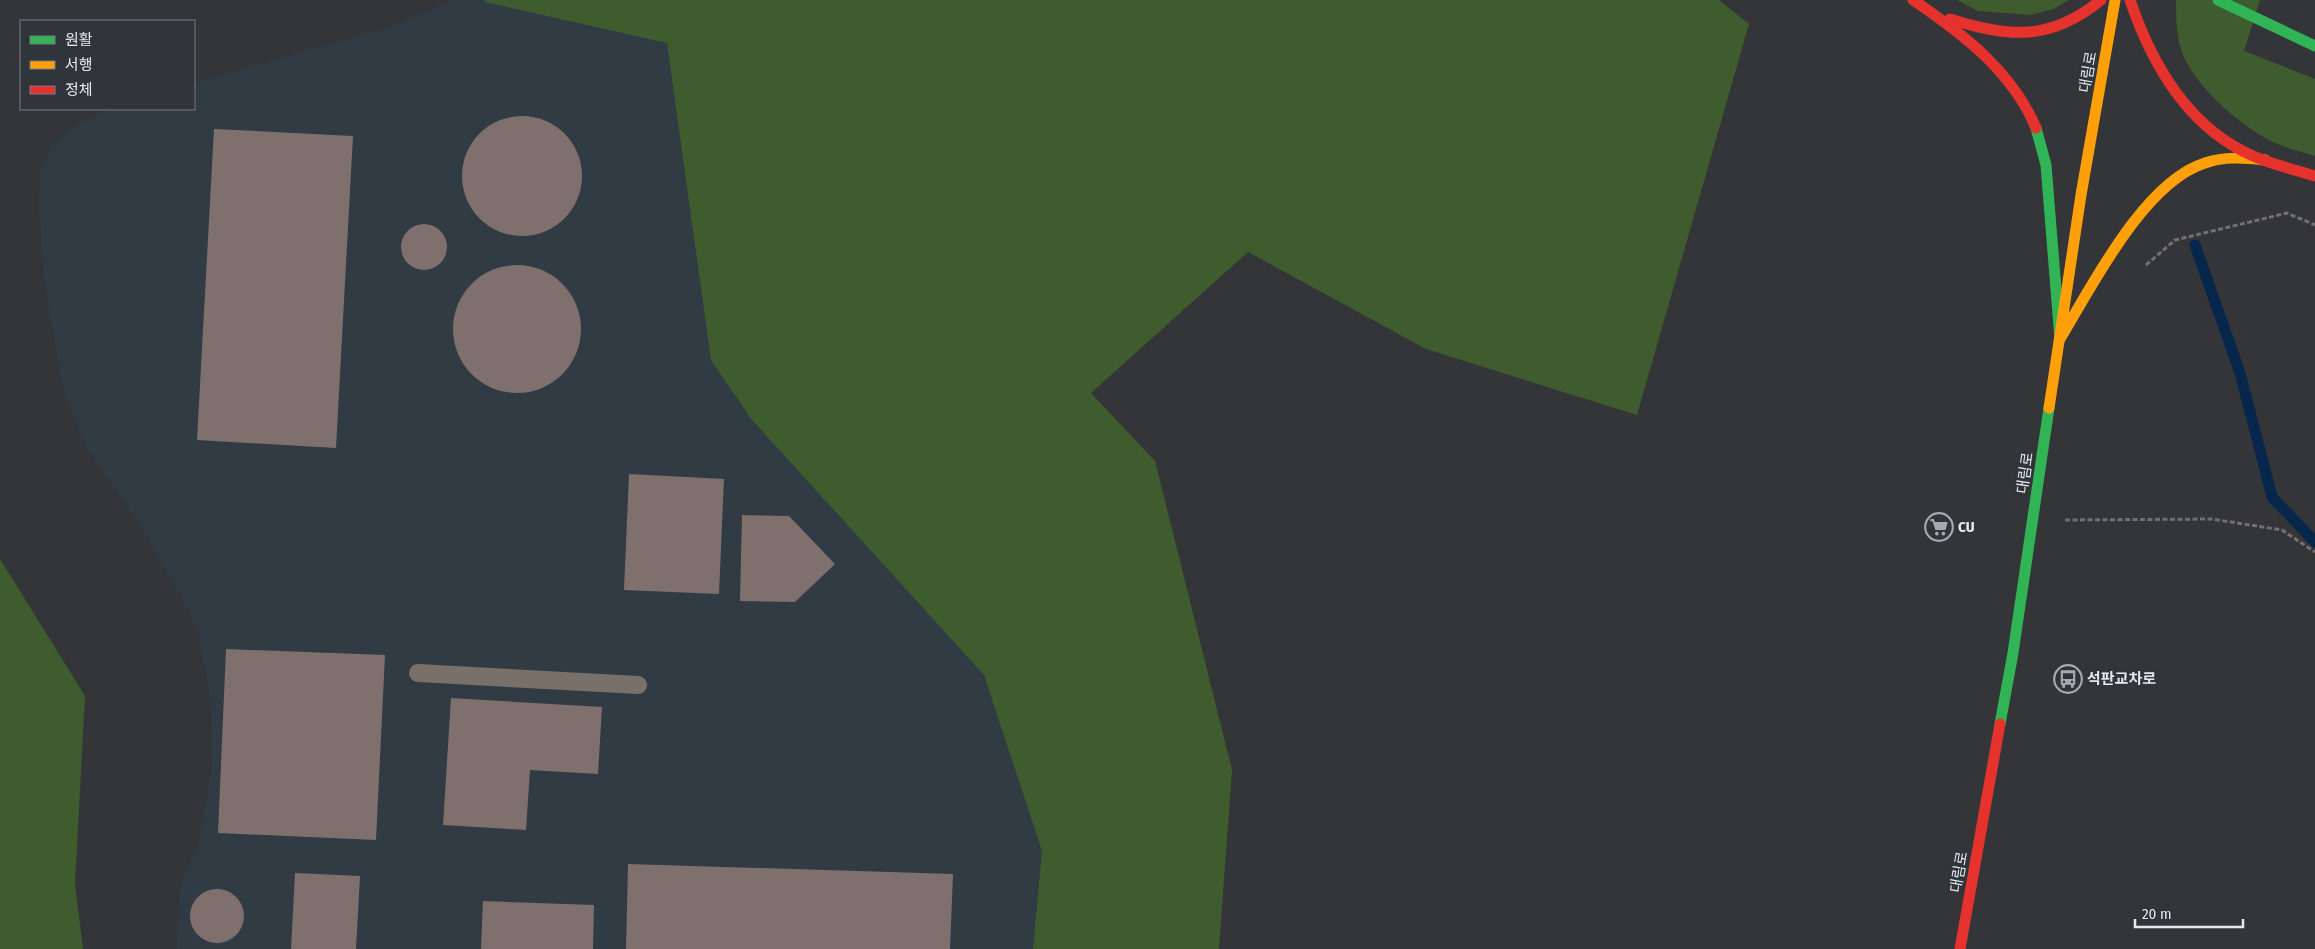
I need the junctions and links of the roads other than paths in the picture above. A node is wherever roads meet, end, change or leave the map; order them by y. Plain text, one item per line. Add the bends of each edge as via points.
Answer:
1 (1913, 0) edge
2 (2101, 0) edge
3 (2115, 0) edge
4 (2130, 0) edge
5 (2218, 0) edge
6 (1928, 10) junction
7 (2315, 46) edge
8 (2265, 160) junction
9 (2315, 176) edge
10 (2060, 339) junction
11 (418, 673) dead end
12 (638, 685) dead end
13 (1960, 949) edge

1 - 6 main road
2 - 6 main road via 2082,17 2067,24 2028,34 1970,26
3 - 10 main road, 대림로
4 - 8 main road via 2151,52 2192,111 2229,144
5 - 7 main road
6 - 10 main road via 1999,68 2021,97 2038,130 2046,166
8 - 9 main road
8 - 10 main road via 2231,158 2198,164 2171,181 2123,240
10 - 13 main road, 대림로 via 2013,653
11 - 12 lane

